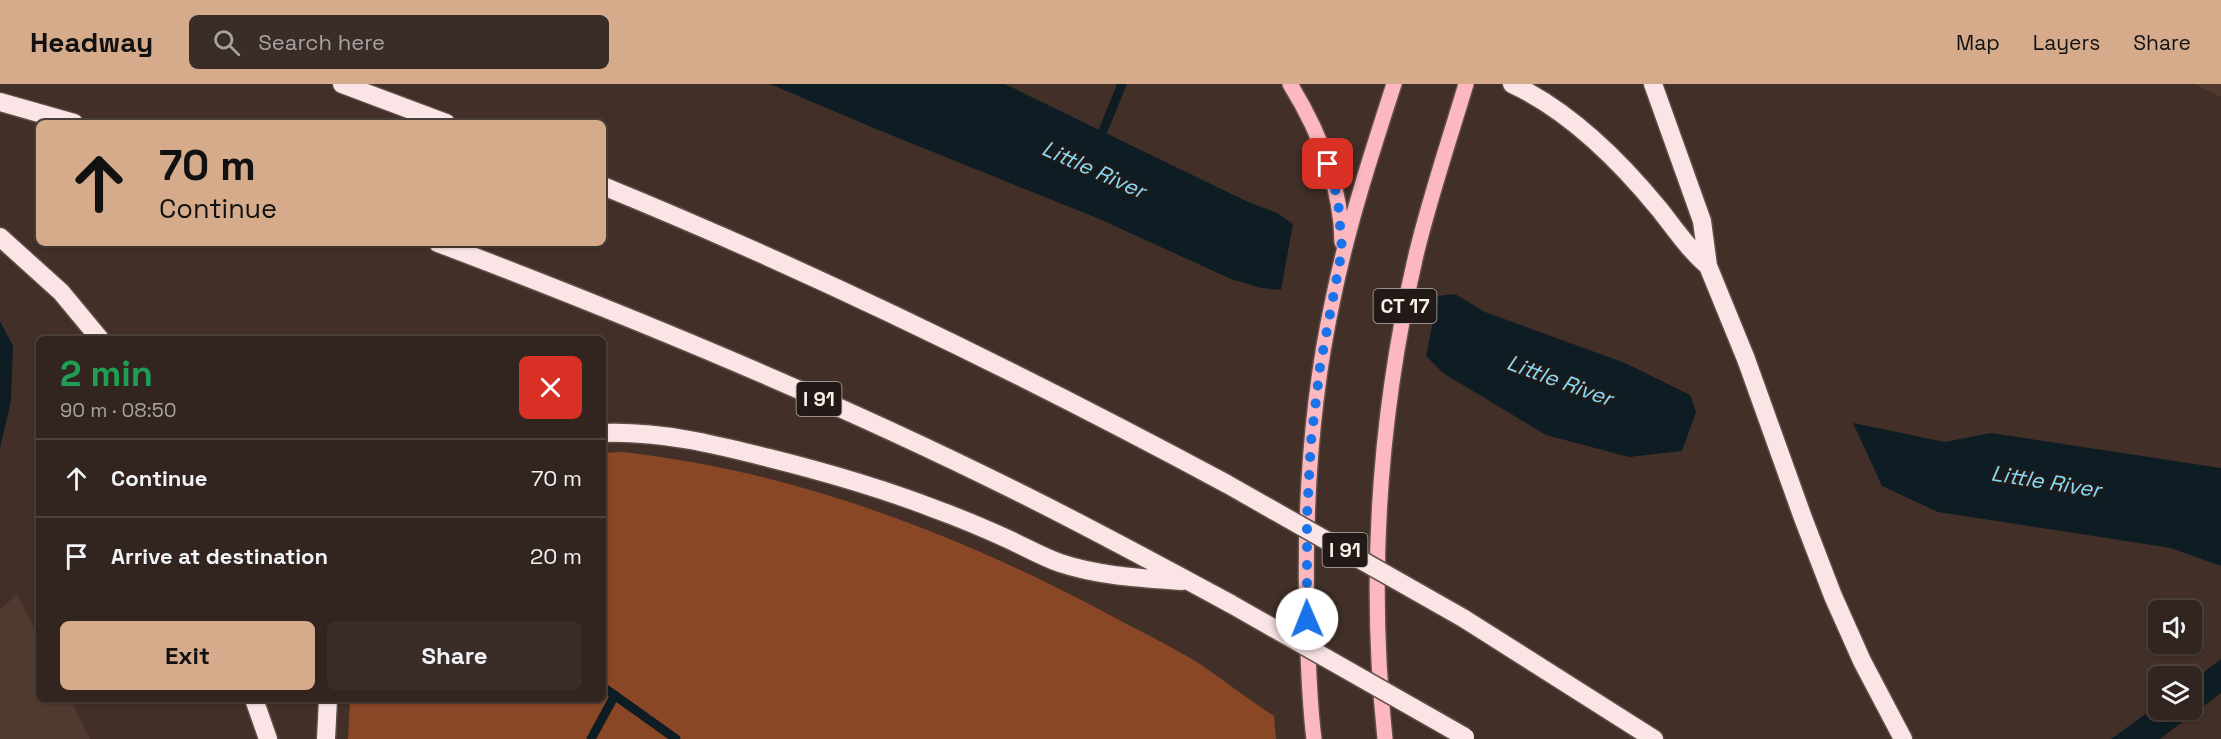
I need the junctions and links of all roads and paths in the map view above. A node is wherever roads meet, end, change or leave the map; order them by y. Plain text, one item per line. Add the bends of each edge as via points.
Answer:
1 (342, 84) edge
2 (1290, 84) edge
3 (1394, 84) edge
4 (1466, 84) edge
5 (1512, 84) edge
6 (1653, 84) edge
7 (0, 102) edge
8 (63, 120) edge
9 (438, 120) edge
10 (606, 187) edge
11 (0, 237) edge
12 (446, 246) edge
13 (1341, 266) junction
14 (1708, 266) junction
15 (98, 336) edge
16 (606, 433) edge
17 (1189, 582) junction
18 (255, 702) edge
19 (328, 702) edge
20 (1467, 738) edge
21 (268, 739) edge
22 (326, 739) edge
23 (1314, 739) edge
24 (1385, 739) edge
25 (1654, 739) edge
26 (1903, 739) edge

1 - 9 highway
2 - 13 main road via 1313,125 1333,182 1342,233
3 - 13 main road
4 - 24 main road, CT 17 via 1417,252 1384,440 1377,595
5 - 14 highway via 1545,103 1601,147
6 - 14 highway via 1702,221
7 - 8 highway
10 - 25 highway, I 91, bridge via 866,302 1075,404 1227,484 1462,618
11 - 15 highway via 61,292
12 - 17 highway, I 91 via 802,391 1013,489
13 - 23 main road via 1320,367 1308,478 1306,603
14 - 26 highway via 1833,596
16 - 17 highway via 695,440 791,463 932,508 1062,564
17 - 20 highway, I 91, bridge
18 - 21 highway
19 - 22 highway

